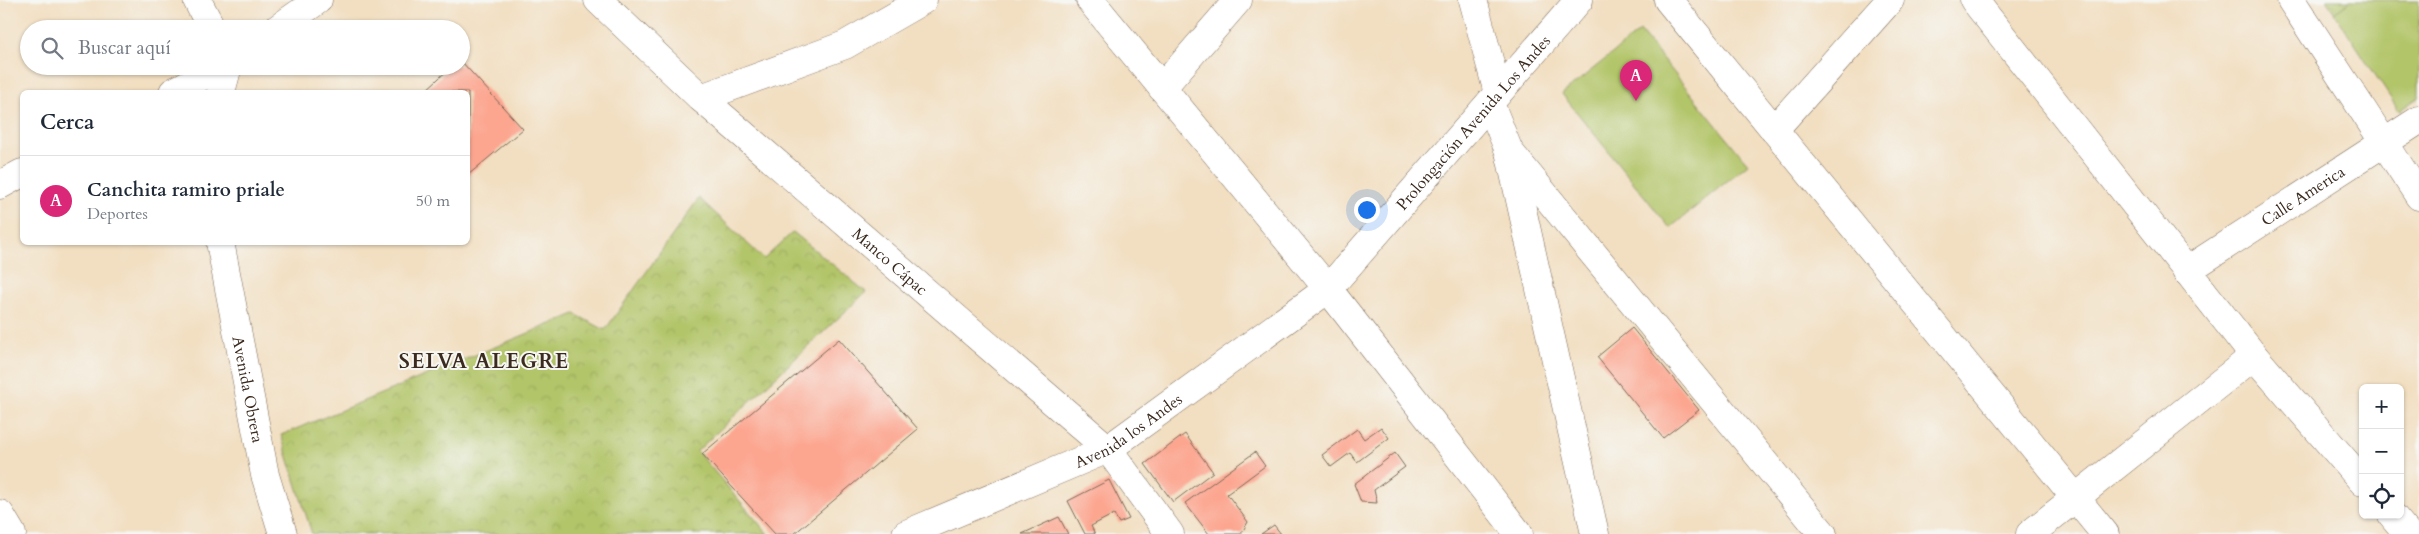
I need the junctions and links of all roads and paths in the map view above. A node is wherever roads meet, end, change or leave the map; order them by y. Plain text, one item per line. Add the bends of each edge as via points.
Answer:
1 (197, 0) edge
2 (318, 0) edge
3 (598, 0) edge
4 (923, 0) edge
5 (1090, 0) edge
6 (1238, 0) edge
7 (1473, 0) edge
8 (1580, 0) edge
9 (1668, 0) edge
10 (1890, 0) edge
11 (1974, 0) edge
12 (2291, 0) edge
13 (207, 20) edge
14 (290, 20) edge
15 (205, 75) edge
16 (226, 75) edge
17 (1162, 88) junction
18 (177, 90) edge
19 (222, 90) edge
20 (701, 98) junction
21 (1494, 98) junction
22 (2419, 120) edge
23 (1774, 130) junction
24 (2383, 143) junction
25 (1509, 151) junction
26 (20, 174) edge
27 (0, 185) edge
28 (2419, 196) edge
29 (221, 245) edge
30 (2186, 271) junction
31 (1328, 289) junction
32 (2254, 356) junction
33 (1108, 450) junction
34 (2359, 477) edge
35 (2074, 498) junction
36 (0, 514) edge
37 (2395, 519) edge
38 (12, 534) edge
39 (283, 534) edge
40 (906, 534) edge
41 (1170, 534) edge
42 (1519, 534) edge
43 (1595, 534) edge
44 (1823, 534) edge
45 (2030, 534) edge
46 (2105, 534) edge
47 (2408, 534) edge

1 - 13 street
2 - 14 street
3 - 20 street, Manco Cápac
4 - 20 street via 845,45
5 - 17 street
6 - 17 street
7 - 21 street
8 - 21 street, Prolongación Avenida Los Andes
9 - 23 street
10 - 23 street
11 - 30 street
12 - 24 street
15 - 18 street
16 - 19 street
17 - 31 street
20 - 33 street, Manco Cápac
21 - 25 street
21 - 31 street, Prolongación Avenida Los Andes
22 - 24 street, Calle America
23 - 35 street
24 - 28 street
24 - 30 street, Calle America
25 - 43 street
25 - 44 street
26 - 27 street
29 - 39 street, Avenida Obrera via 265,475
30 - 32 street
31 - 33 street, Avenida los Andes
31 - 42 street
32 - 34 street
32 - 35 street
33 - 40 street, Avenida los Andes
33 - 41 street, Manco Cápac
35 - 45 street
35 - 46 street
36 - 38 street
37 - 47 street

